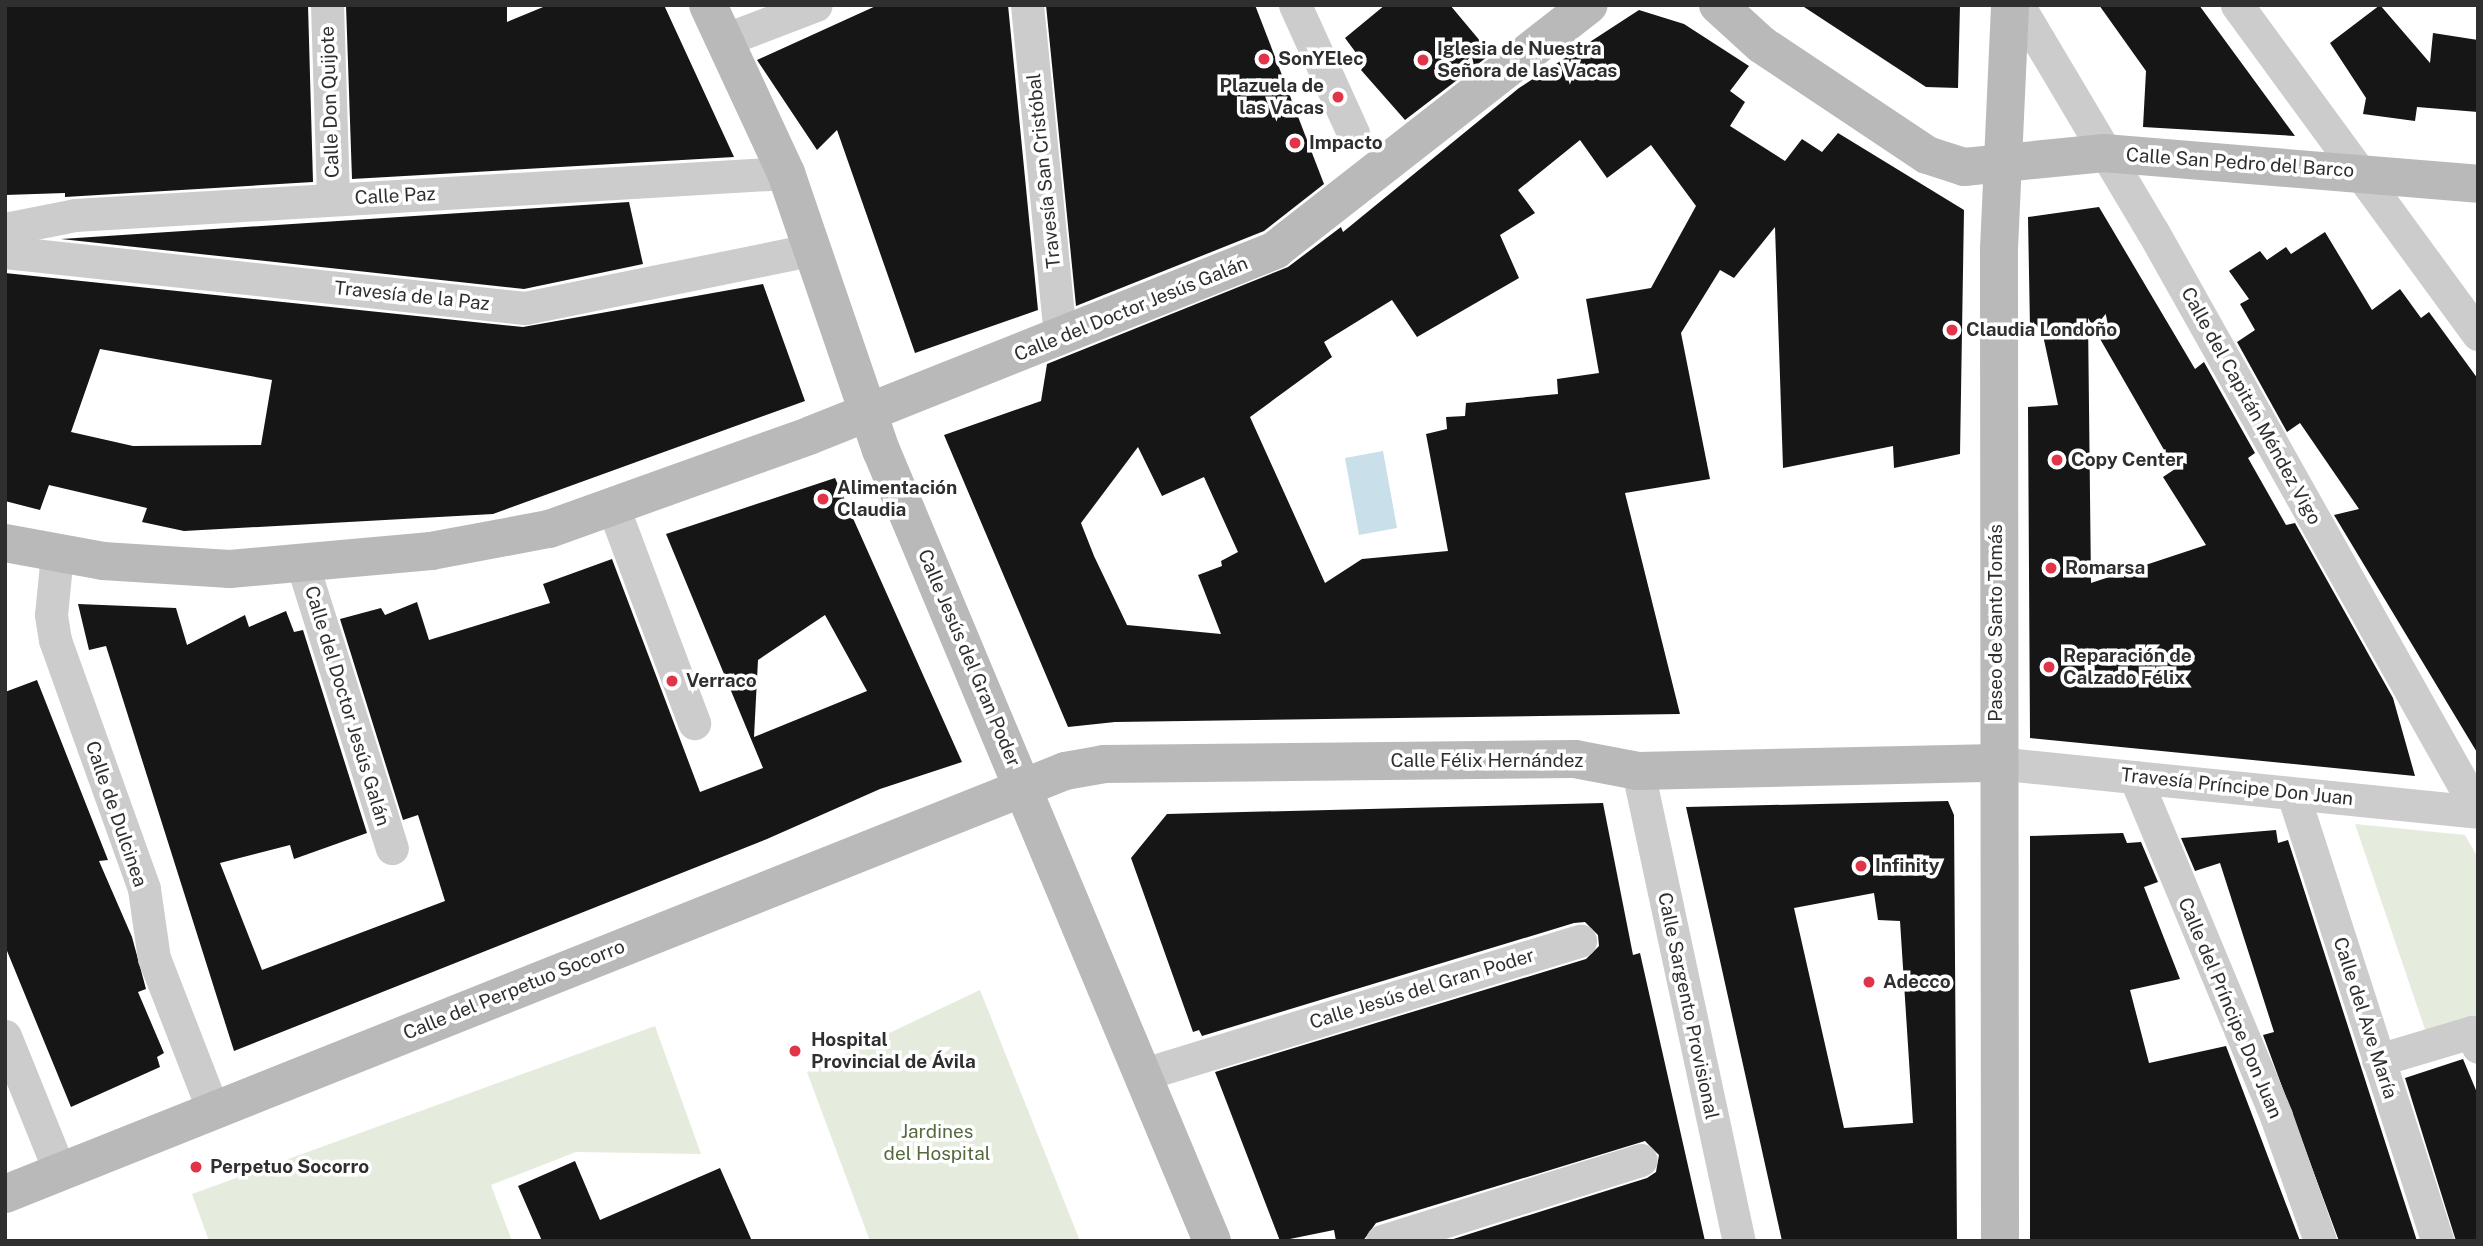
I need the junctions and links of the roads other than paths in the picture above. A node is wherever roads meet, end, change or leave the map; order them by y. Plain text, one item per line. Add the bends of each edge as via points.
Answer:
1 (327, 5) edge
2 (708, 5) edge
3 (816, 5) edge
4 (1027, 5) edge
5 (1295, 5) edge
6 (1589, 5) edge
7 (1718, 5) edge
8 (2010, 5) edge
9 (2018, 5) edge
10 (2237, 5) edge
11 (724, 40) junction
12 (1353, 133) dead end
13 (2104, 153) junction
14 (2002, 167) junction
15 (786, 173) junction
16 (2361, 173) junction
17 (2478, 184) edge
18 (333, 199) junction
19 (5, 229) edge
20 (814, 249) junction
21 (5, 252) edge
22 (2478, 334) edge
23 (1060, 337) junction
24 (868, 413) junction
25 (613, 507) junction
26 (5, 543) edge
27 (57, 554) junction
28 (302, 563) junction
29 (694, 723) dead end
30 (1996, 763) junction
31 (1638, 771) junction
32 (2135, 777) junction
33 (1023, 787) junction
34 (2293, 794) junction
35 (2478, 811) edge
36 (392, 848) dead end
37 (1580, 941) dead end
38 (5, 1036) edge
39 (2478, 1047) edge
40 (2378, 1060) junction
41 (1144, 1074) junction
42 (213, 1110) junction
43 (1641, 1160) dead end
44 (60, 1172) junction
45 (5, 1194) edge
46 (1212, 1241) edge
47 (1382, 1241) edge
48 (1739, 1241) edge
49 (2000, 1241) edge
50 (2320, 1241) edge
51 (2437, 1241) edge

1 - 18 street, Calle Don Quijote
2 - 11 street, Calle Jesús del Gran Poder
3 - 11 street
4 - 23 street, Travesía San Cristóbal
5 - 12 street
6 - 23 street, Calle del Doctor Jesús Galán via 1275,250
7 - 14 street via 1762,45 1927,155 1964,167
8 - 14 street, Paseo de Santo Tomás
9 - 13 street, Calle del Capitán Méndez Vigo
10 - 16 street
11 - 15 street, Calle Jesús del Gran Poder
13 - 14 street, Calle San Pedro del Barco
13 - 16 street, Calle San Pedro del Barco
13 - 35 street, Calle del Capitán Méndez Vigo
14 - 30 street, Paseo de Santo Tomás
15 - 18 street, Calle Paz
15 - 20 street, Calle Jesús del Gran Poder
16 - 17 street, Calle San Pedro del Barco
16 - 22 street
18 - 19 street, Calle Paz via 75,215
20 - 21 street, Travesía de la Paz via 525,308
20 - 24 street, Calle Jesús del Gran Poder
23 - 24 street, Calle del Doctor Jesús Galán
24 - 25 street, Calle del Doctor Jesús Galán
24 - 33 street, Calle Jesús del Gran Poder
25 - 28 street, Calle del Doctor Jesús Galán via 550,529 470,547
25 - 29 street
26 - 27 street, Calle del Doctor Jesús Galán
27 - 28 street, Calle del Doctor Jesús Galán via 171,568
27 - 42 street, Calle de Dulcinea via 51,615 55,640 144,889 154,958
28 - 36 street, Calle del Doctor Jesús Galán
30 - 31 street, Calle Félix Hernández
30 - 32 street, Travesía Príncipe Don Juan
30 - 49 street, Paseo de Santo Tomás
31 - 33 street, Calle Félix Hernández via 1575,759 1102,764
31 - 48 street, Calle Sargento Provisional
32 - 34 street, Travesía Príncipe Don Juan
32 - 50 street, Calle del Príncipe Don Juan via 2276,1116
33 - 41 street, Calle Jesús del Gran Poder
33 - 42 street, Calle del Perpetuo Socorro
34 - 35 street, Travesía Príncipe Don Juan
34 - 40 street, Calle del Ave María
37 - 41 street, Calle Jesús del Gran Poder
38 - 44 street
39 - 40 street via 2472,1031
40 - 51 street, Calle del Ave María
41 - 46 street, Calle Jesús del Gran Poder
42 - 44 street, Calle del Perpetuo Socorro
43 - 47 street
44 - 45 street, Calle del Perpetuo Socorro

